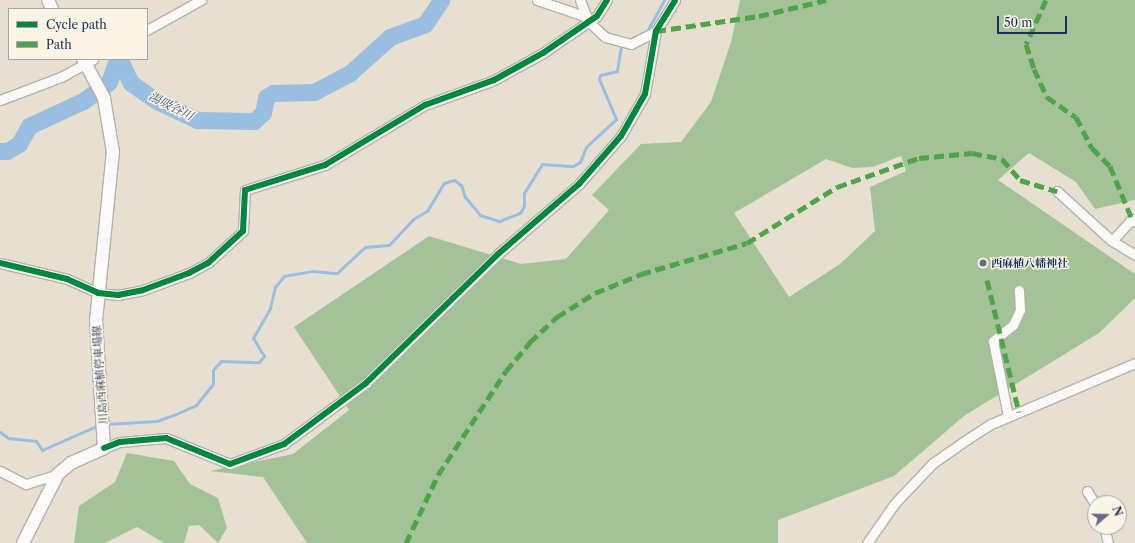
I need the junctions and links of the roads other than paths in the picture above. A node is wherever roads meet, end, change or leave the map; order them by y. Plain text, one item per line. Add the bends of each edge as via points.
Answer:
1 (201, 0) edge
2 (537, 0) edge
3 (580, 0) edge
4 (607, 0) edge
5 (674, 0) edge
6 (588, 19) junction
7 (148, 29) edge
8 (656, 31) junction
9 (88, 60) edge
10 (0, 100) edge
11 (1057, 191) dead end
12 (1135, 222) edge
13 (1112, 241) junction
14 (1135, 255) edge
15 (0, 263) edge
16 (1020, 290) dead end
17 (98, 294) junction
18 (1135, 363) edge
19 (1008, 416) junction
20 (104, 448) junction
21 (0, 471) edge
22 (58, 474) junction
23 (1087, 491) dead end
24 (1089, 495) edge
25 (22, 543) edge
26 (867, 543) edge

1 - 7 street
2 - 6 street
3 - 6 street
4 - 6 street via 597,16
5 - 8 street
6 - 8 street via 605,37 631,44
6 - 17 street via 543,53 494,80 425,105 325,165 245,190 243,231 208,263 189,274 143,290
8 - 20 street via 645,94 621,136 579,184 498,254 366,383 284,444 230,464 166,438 120,442
9 - 10 street via 61,77
9 - 17 main road, 川島西麻植停車場線 via 104,98 113,152
11 - 13 street
12 - 13 street via 1132,219
13 - 14 street
15 - 17 street via 67,278
16 - 19 street via 1020,310 1013,325 993,341
17 - 20 main road, 川島西麻植停車場線 via 97,349
18 - 19 street
19 - 26 street via 933,463 895,503
20 - 22 main road via 71,463
21 - 22 street via 26,484
22 - 25 main road
23 - 24 street

